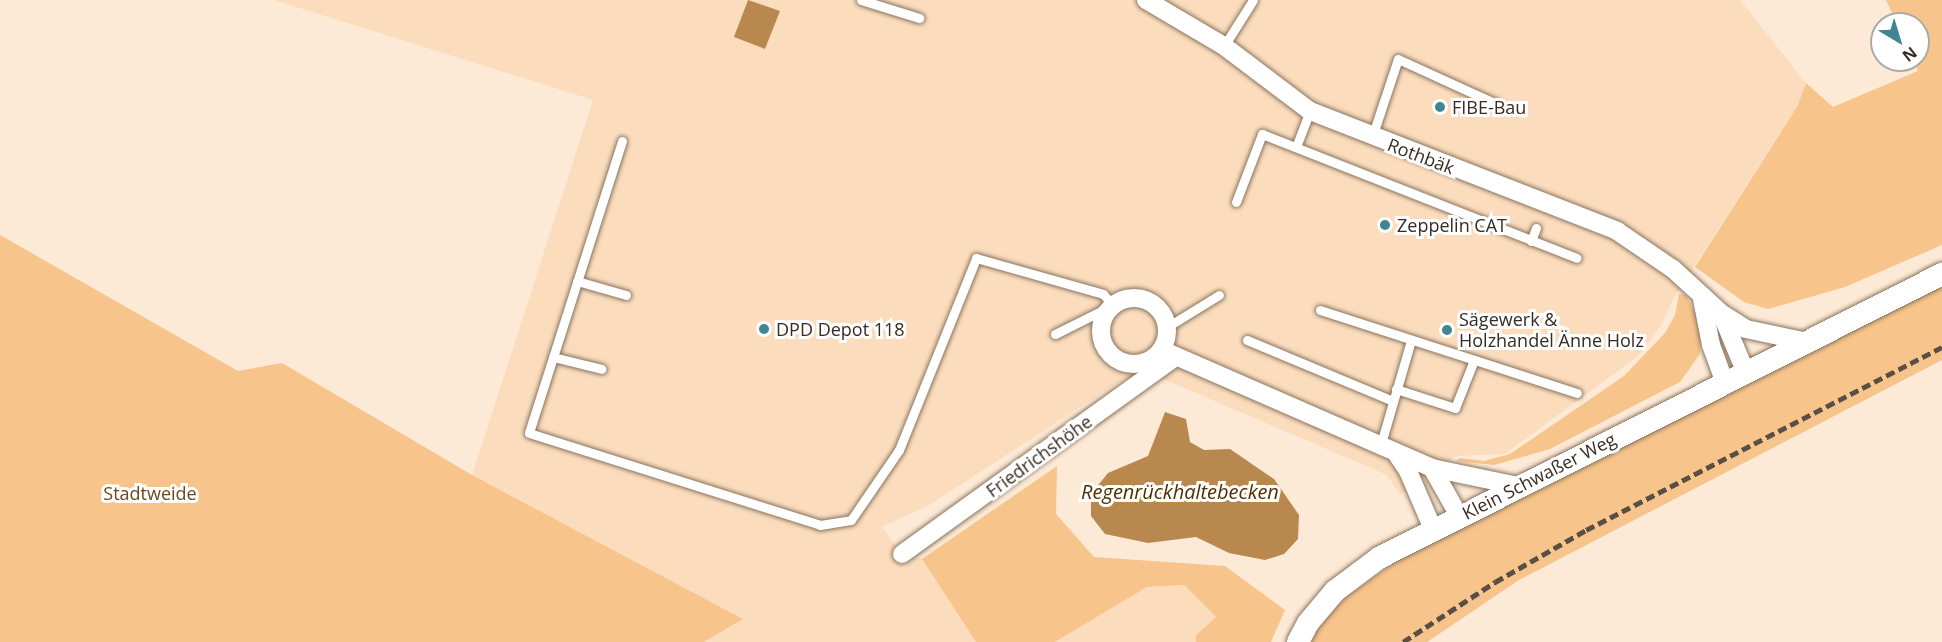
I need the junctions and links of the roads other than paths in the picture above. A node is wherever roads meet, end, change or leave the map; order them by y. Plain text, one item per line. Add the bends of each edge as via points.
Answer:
1 (861, 0) edge
2 (1146, 0) edge
3 (1164, 0) edge
4 (1253, 0) edge
5 (918, 18) dead end
6 (1180, 22) junction
7 (1224, 46) junction
8 (1499, 105) dead end
9 (1310, 111) junction
10 (1372, 137) junction
11 (622, 141) dead end
12 (1296, 147) junction
13 (1236, 202) dead end
14 (1536, 228) dead end
15 (1531, 241) junction
16 (1576, 258) dead end
17 (1942, 274) edge
18 (577, 282) junction
19 (626, 295) dead end
20 (1219, 295) dead end
21 (1702, 298) junction
22 (1113, 305) junction
23 (1320, 310) dead end
24 (1721, 313) junction
25 (1167, 327) junction
26 (1055, 334) dead end
27 (1247, 340) dead end
28 (1411, 340) junction
29 (1806, 342) junction
30 (1169, 354) junction
31 (553, 357) junction
32 (1473, 360) junction
33 (602, 369) dead end
34 (1746, 373) junction
35 (1725, 383) junction
36 (1396, 389) junction
37 (1577, 393) dead end
38 (1393, 401) junction
39 (1387, 449) junction
40 (1432, 468) junction
41 (1518, 486) junction
42 (1459, 516) junction
43 (1433, 529) junction
44 (902, 554) dead end
45 (1298, 642) edge

1 - 5 lane
2 - 6 street, Rothbäk
3 - 6 lane
4 - 7 lane
6 - 7 street, Rothbäk
7 - 9 street, Rothbäk
8 - 10 lane via 1398,59
9 - 10 street, Rothbäk
9 - 12 lane
10 - 21 street, Rothbäk via 1617,231 1673,269
11 - 18 lane
12 - 13 lane via 1262,134
12 - 15 lane
14 - 15 lane
15 - 16 lane
17 - 29 street, Klein Schwaßer Weg
18 - 19 lane
18 - 31 lane
20 - 25 lane
21 - 24 street, Rothbäk
21 - 35 street via 1711,345
22 - 25 street via 1130,297 1149,301 1162,311
22 - 26 lane
22 - 30 street via 1102,320 1101,339 1111,356 1128,364
22 - 31 lane via 1103,294 976,258 899,450 851,520 819,525 529,433
23 - 28 lane
24 - 29 street, Rothbäk via 1746,329
24 - 34 street, Rothbäk
25 - 30 street
27 - 38 lane
28 - 32 lane
28 - 36 lane
29 - 34 street, Klein Schwaßer Weg
30 - 39 street
30 - 44 street, Friedrichshöhe
31 - 33 lane
32 - 36 lane via 1455,408
32 - 37 lane
34 - 35 street, Klein Schwaßer Weg
35 - 41 street, Klein Schwaßer Weg
36 - 38 lane
38 - 39 lane
39 - 40 street
39 - 43 street via 1408,471
40 - 41 street
40 - 42 street
41 - 42 street, Klein Schwaßer Weg
42 - 43 street, Klein Schwaßer Weg
43 - 45 street, Klein Schwaßer Weg via 1379,558 1335,591 1308,623

